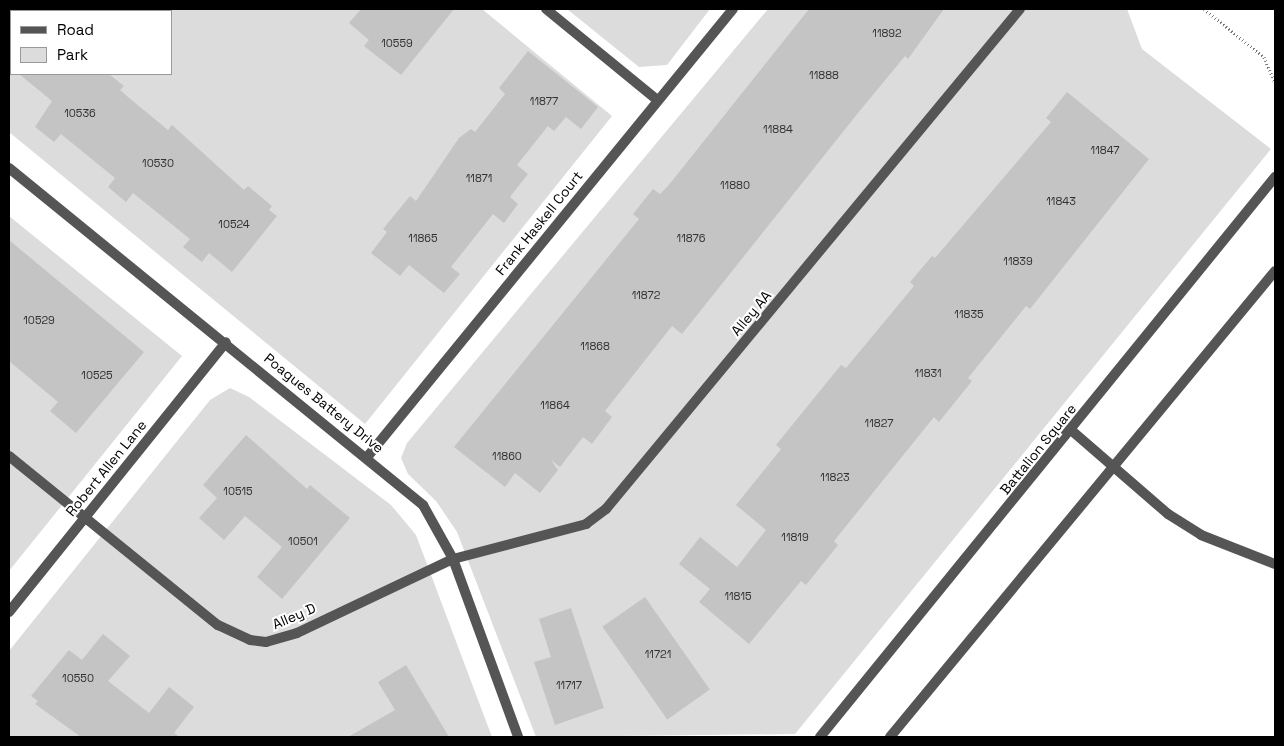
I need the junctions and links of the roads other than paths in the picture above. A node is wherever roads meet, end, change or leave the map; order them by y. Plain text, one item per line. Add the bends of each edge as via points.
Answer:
1 (546, 9) edge
2 (733, 9) edge
3 (1020, 9) edge
4 (657, 100) junction
5 (9, 168) edge
6 (1275, 177) edge
7 (1275, 271) edge
8 (226, 342) junction
9 (1071, 430) junction
10 (9, 456) edge
11 (368, 456) junction
12 (1113, 468) junction
13 (84, 517) junction
14 (453, 559) junction
15 (1275, 564) edge
16 (9, 612) edge
17 (518, 737) edge
18 (820, 737) edge
19 (890, 737) edge

1 - 4 street
2 - 4 street, Frank Haskell Court
3 - 14 street, Alley AA via 596,518
4 - 11 street, Frank Haskell Court
5 - 8 street, Poagues Battery Drive
6 - 9 street, Battalion Square
7 - 12 street
8 - 11 street, Poagues Battery Drive
8 - 13 street, Robert Allen Lane
9 - 12 street
9 - 18 street, Battalion Square
10 - 13 street, Alley D
11 - 14 street, Poagues Battery Drive via 423,505
12 - 15 street via 1201,535
12 - 19 street
13 - 14 street, Alley D via 218,625 250,640 266,642 297,633
13 - 16 street, Robert Allen Lane
14 - 17 street, Poagues Battery Drive

